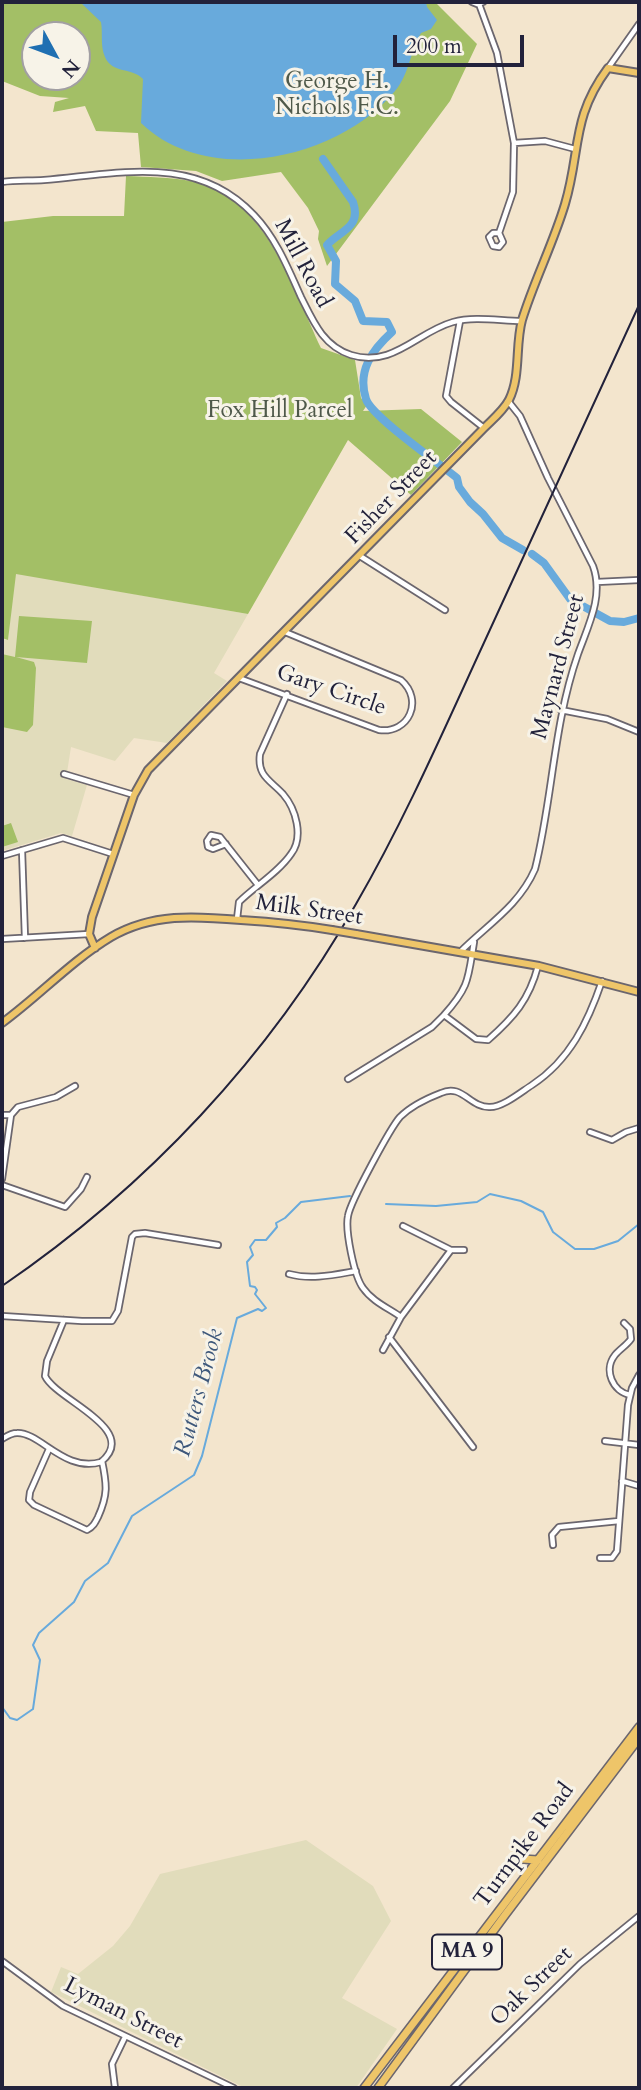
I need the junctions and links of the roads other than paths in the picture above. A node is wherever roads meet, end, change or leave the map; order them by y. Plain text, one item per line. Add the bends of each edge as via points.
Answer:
1 (472, 2) edge
2 (481, 3) edge
3 (639, 24) edge
4 (608, 68) junction
5 (639, 73) edge
6 (514, 143) junction
7 (575, 149) junction
8 (2, 182) edge
9 (499, 233) dead end
10 (460, 321) junction
11 (522, 321) junction
12 (508, 401) junction
13 (484, 428) junction
14 (360, 556) junction
15 (639, 580) edge
16 (597, 582) junction
17 (445, 610) dead end
18 (285, 632) junction
19 (239, 678) junction
20 (287, 694) junction
21 (561, 710) junction
22 (639, 732) edge
23 (64, 774) dead end
24 (135, 795) junction
25 (226, 844) dead end
26 (22, 850) junction
27 (114, 855) junction
28 (2, 856) edge
29 (258, 885) junction
30 (237, 919) junction
31 (89, 934) junction
32 (25, 938) junction
33 (2, 939) edge
34 (475, 939) junction
35 (95, 948) junction
36 (460, 952) junction
37 (474, 954) junction
38 (538, 966) junction
39 (603, 981) junction
40 (639, 992) edge
41 (444, 1015) junction
42 (2, 1023) edge
43 (348, 1079) dead end
44 (75, 1086) dead end
45 (2, 1115) edge
46 (11, 1115) junction
47 (639, 1128) edge
48 (590, 1132) dead end
49 (87, 1177) dead end
50 (2, 1179) edge
51 (2, 1185) edge
52 (403, 1226) dead end
53 (218, 1245) dead end
54 (452, 1250) junction
55 (464, 1250) dead end
56 (356, 1271) junction
57 (289, 1274) dead end
58 (2, 1316) edge
59 (401, 1317) junction
60 (64, 1320) junction
61 (624, 1323) dead end
62 (388, 1337) junction
63 (383, 1350) dead end
64 (639, 1375) edge
65 (630, 1395) junction
66 (2, 1439) edge
67 (605, 1441) dead end
68 (624, 1443) junction
69 (639, 1445) edge
70 (473, 1447) dead end
71 (49, 1450) junction
72 (102, 1461) junction
73 (622, 1480) junction
74 (639, 1486) edge
75 (620, 1521) junction
76 (553, 1545) dead end
77 (600, 1558) dead end
78 (639, 1727) edge
79 (639, 1738) edge
80 (522, 1859) dead end
81 (538, 1860) junction
82 (488, 1907) dead end
83 (639, 1916) edge
84 (493, 1919) junction
85 (2, 1961) edge
86 (125, 2037) junction
87 (115, 2088) edge
88 (234, 2088) edge
89 (364, 2088) edge
90 (378, 2088) edge
91 (453, 2088) edge

1 - 2 street
2 - 6 street via 497,53
3 - 4 street, Fisher Street
4 - 5 main road
4 - 7 main road, Fisher Street via 585,108
6 - 7 street via 545,141
6 - 9 street via 513,192
7 - 11 main road, Fisher Street via 565,205
8 - 10 street, Mill Road via 122,171 188,176 211,183 245,206 265,228 324,338 359,357 399,352
10 - 11 street, Mill Road
10 - 13 street via 446,396
11 - 12 main road, Fisher Street
12 - 13 main road, Fisher Street
12 - 16 street, Maynard Street via 520,416
13 - 14 main road, Fisher Street
14 - 17 street
14 - 18 main road, Fisher Street
15 - 16 street
16 - 21 street, Maynard Street via 594,608
18 - 19 main road, Fisher Street
18 - 20 street, Gary Circle via 399,679 410,691 413,706 403,724 383,730
19 - 20 street, Gary Circle
19 - 24 main road, Fisher Street via 154,763
20 - 29 street via 258,764 288,801 298,839 290,856
21 - 22 street via 607,719
21 - 34 street, Maynard Street via 535,869 514,902
23 - 24 street
24 - 27 main road, Fisher Street
25 - 29 street
26 - 27 street via 66,838
26 - 28 street
26 - 32 street
27 - 31 main road, Fisher Street
29 - 30 street via 239,902
30 - 35 main road, Milk Street via 158,919 130,927
30 - 36 main road, Milk Street, bridge
31 - 32 street
31 - 35 main road
32 - 33 street
34 - 36 street, Maynard Street
34 - 37 street
35 - 42 main road, Milk Street
36 - 37 main road, Milk Street
37 - 38 main road, Milk Street
37 - 41 street via 462,993
38 - 39 main road, Milk Street
38 - 41 street via 526,1001 488,1041 476,1039
39 - 40 main road, Milk Street
39 - 56 street via 581,1033 534,1083 490,1107 457,1091 445,1091 402,1116 349,1210
41 - 43 street
44 - 46 street via 56,1097 18,1107
45 - 46 street
46 - 50 street
47 - 48 street via 612,1140
49 - 51 street via 65,1207
52 - 54 street
53 - 60 street via 134,1234 115,1319
54 - 55 street
54 - 59 street
56 - 57 street via 316,1277
56 - 59 street via 367,1294
58 - 60 street
59 - 62 street
60 - 72 street via 45,1376 106,1428 111,1446
61 - 65 street via 631,1339 614,1356 610,1368 614,1385
62 - 63 street
62 - 70 street
64 - 65 street
65 - 68 street
66 - 71 street via 21,1433
67 - 68 street
68 - 69 street
68 - 73 street
71 - 72 street via 79,1461
71 - 72 street via 29,1500 87,1530 106,1499
73 - 74 street
73 - 75 street
75 - 76 street via 559,1527 551,1535
75 - 77 street via 615,1554
78 - 81 highway, Turnpike Road / MA 9
79 - 90 highway, Turnpike Road / MA 9
80 - 81 highway
81 - 84 highway, Turnpike Road / MA 9
82 - 84 highway
83 - 91 street, Oak Street via 580,1964
84 - 89 highway, Turnpike Road / MA 9
85 - 86 street, Lyman Street via 63,2006
86 - 87 street via 112,2064
86 - 88 street, Lyman Street

